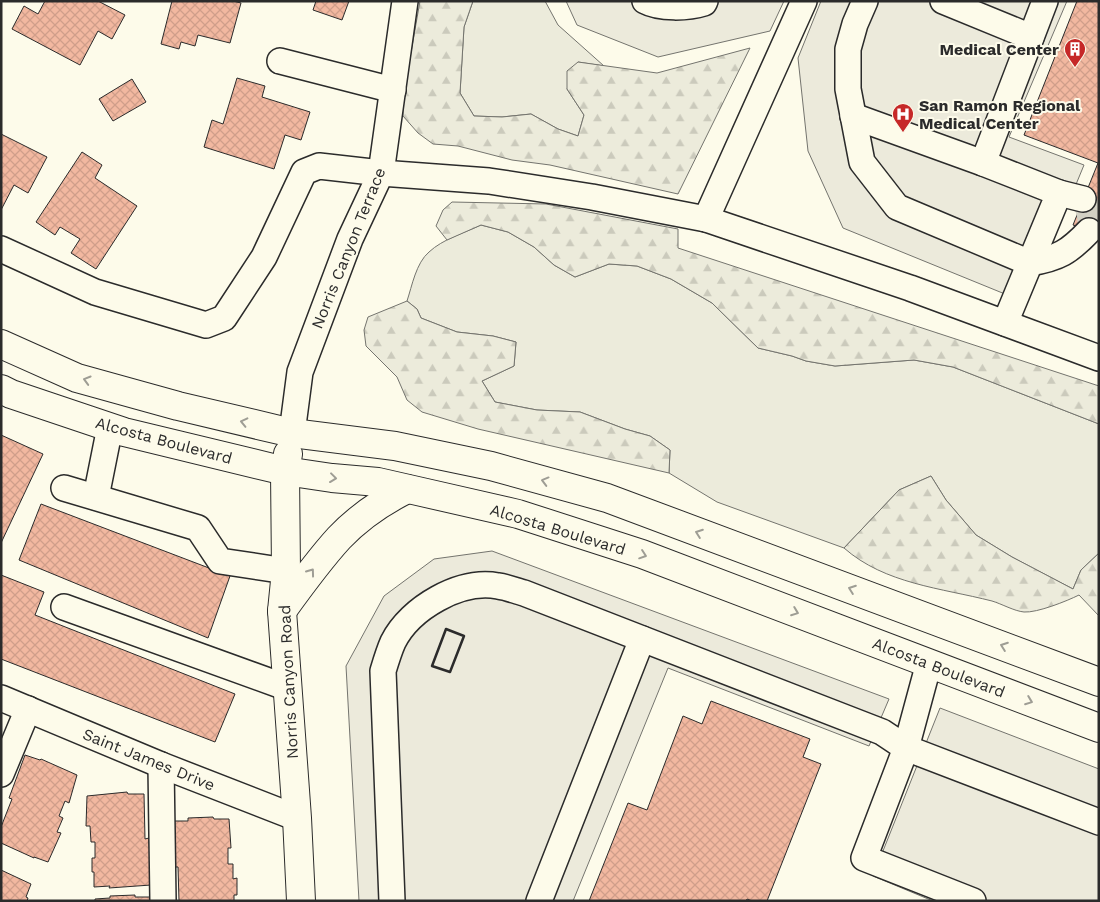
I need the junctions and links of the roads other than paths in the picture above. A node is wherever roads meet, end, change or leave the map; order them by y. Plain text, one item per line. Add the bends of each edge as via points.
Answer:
1 (405, 1) edge
2 (645, 1) edge
3 (705, 1) edge
4 (804, 1) edge
5 (865, 1) edge
6 (943, 1) edge
7 (1045, 1) edge
8 (1031, 37) junction
9 (280, 61) dead end
10 (393, 90) junction
11 (853, 116) junction
12 (984, 163) junction
13 (381, 173) junction
14 (1059, 193) junction
15 (1083, 199) dead end
16 (706, 219) junction
17 (1089, 231) dead end
18 (1, 249) edge
19 (1030, 263) junction
20 (1005, 323) junction
21 (1, 344) edge
22 (1099, 358) edge
23 (1, 389) edge
24 (110, 427) junction
25 (292, 433) junction
26 (285, 470) junction
27 (64, 488) dead end
28 (407, 489) junction
29 (96, 497) junction
30 (286, 571) junction
31 (64, 607) dead end
32 (282, 611) junction
33 (642, 639) junction
34 (929, 663) junction
35 (1099, 682) edge
36 (288, 688) junction
37 (1, 698) edge
38 (28, 710) junction
39 (1099, 728) edge
40 (906, 748) junction
41 (161, 765) junction
42 (1, 774) edge
43 (297, 818) junction
44 (1099, 822) edge
45 (163, 901) edge
46 (301, 901) edge
47 (392, 901) edge
48 (539, 901) edge
49 (973, 901) edge

1 - 10 street, Norris Canyon Terrace
2 - 3 street via 652,5 692,7
4 - 16 street
5 - 11 street via 848,49 848,89
6 - 8 street
7 - 8 street
8 - 12 street
9 - 10 street
10 - 13 street, Norris Canyon Terrace
11 - 12 street
11 - 19 street via 862,162 897,207
12 - 14 street
13 - 16 street via 489,181
13 - 18 street via 319,166 304,172 264,257 224,318 206,325 95,292
13 - 25 street, Norris Canyon Terrace via 350,240 300,372
14 - 15 street
14 - 19 street
16 - 20 street
17 - 19 street via 1073,248 1048,260
19 - 20 street
20 - 22 street
25 -> 21 main road via 77,378
23 - 24 main road, Alcosta Boulevard
24 - 26 main road, Alcosta Boulevard
24 - 29 street
25 - 26 main road, Norris Canyon Road
35 -> 25 main road via 606,498 491,466 395,446
26 -> 28 main road, Alcosta Boulevard
26 - 30 main road, Norris Canyon Road
27 - 29 street
32 -> 28 main road via 340,536 386,500
28 -> 34 main road, Alcosta Boulevard via 518,514 642,554
29 - 30 street via 198,528 220,561
30 - 32 main road, Norris Canyon Road
31 - 36 street
32 - 36 main road, Norris Canyon Road
33 - 40 street via 882,732
33 - 47 street via 524,593 497,586 467,587 438,597 413,615 393,641 382,671
33 - 48 street
34 -> 39 main road, Alcosta Boulevard
34 - 40 street
36 - 43 main road, Norris Canyon Road
37 - 38 street, Saint James Drive
38 - 41 street, Saint James Drive
38 - 42 street
40 - 44 street
40 - 49 street via 864,858
41 - 43 street, Saint James Drive
41 - 45 street
43 - 46 main road, Norris Canyon Road

